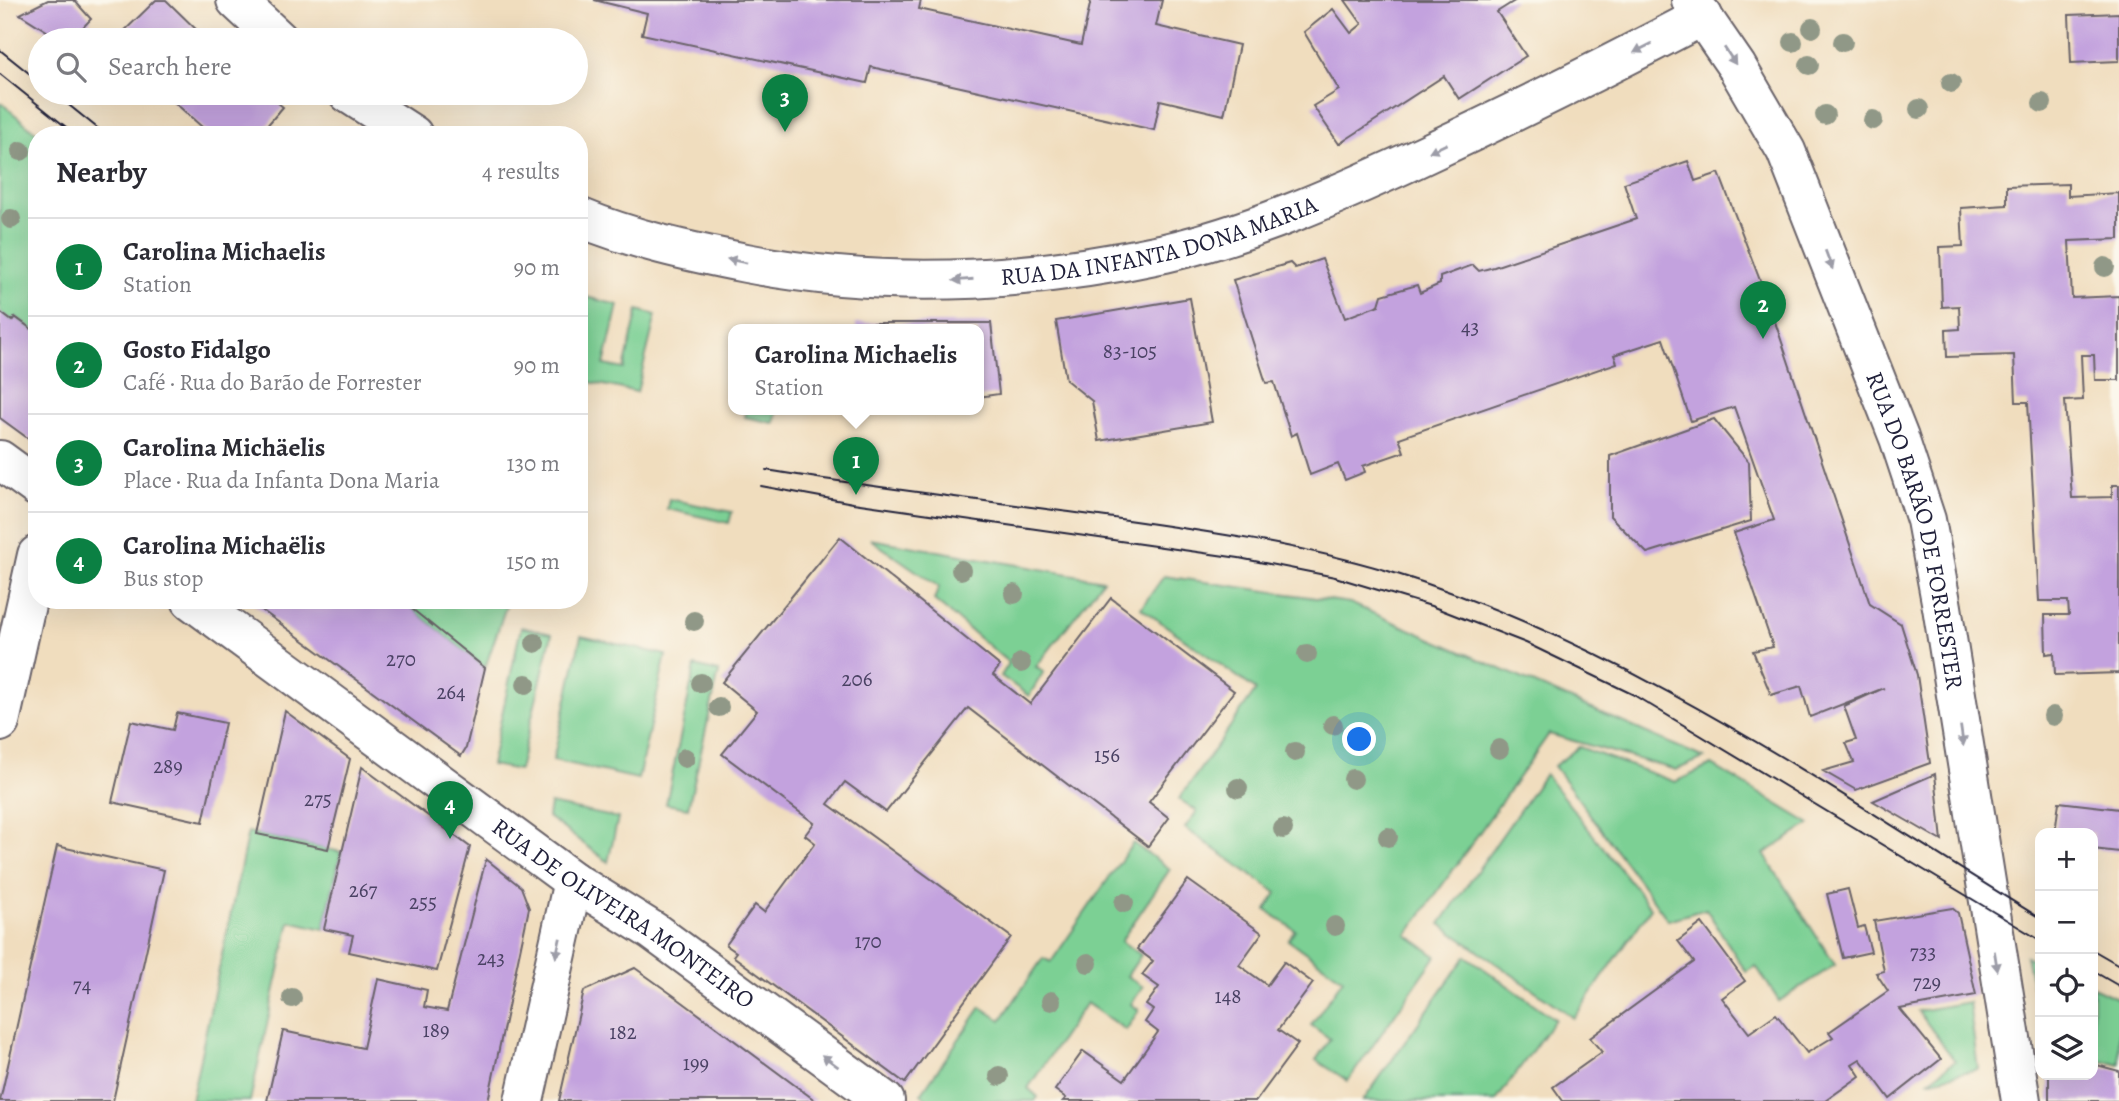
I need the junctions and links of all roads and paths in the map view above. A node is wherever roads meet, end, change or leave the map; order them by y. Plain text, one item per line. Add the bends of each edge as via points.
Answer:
1 (236, 0) edge
2 (1697, 8) edge
3 (266, 28) edge
4 (367, 105) edge
5 (399, 126) edge
6 (588, 220) edge
7 (0, 460) edge
8 (28, 480) edge
9 (28, 596) edge
10 (203, 609) edge
11 (0, 722) edge
12 (573, 881) junction
13 (524, 1101) edge
14 (885, 1101) edge
15 (2021, 1101) edge

1 - 3 street
2 -> 6 street, RUA DA INFANTA DONA MARIA via 1504,118 1322,201 1167,252 1060,272 956,281 828,277 713,256
2 -> 15 street, RUA DO BARÃO DE FORRESTER via 1787,151 1899,438 1926,520
4 - 5 street
7 - 8 street
9 - 11 street
10 - 12 street, RUA DE OLIVEIRA MONTEIRO
12 -> 13 street
14 -> 12 street, RUA DE OLIVEIRA MONTEIRO via 653,931

